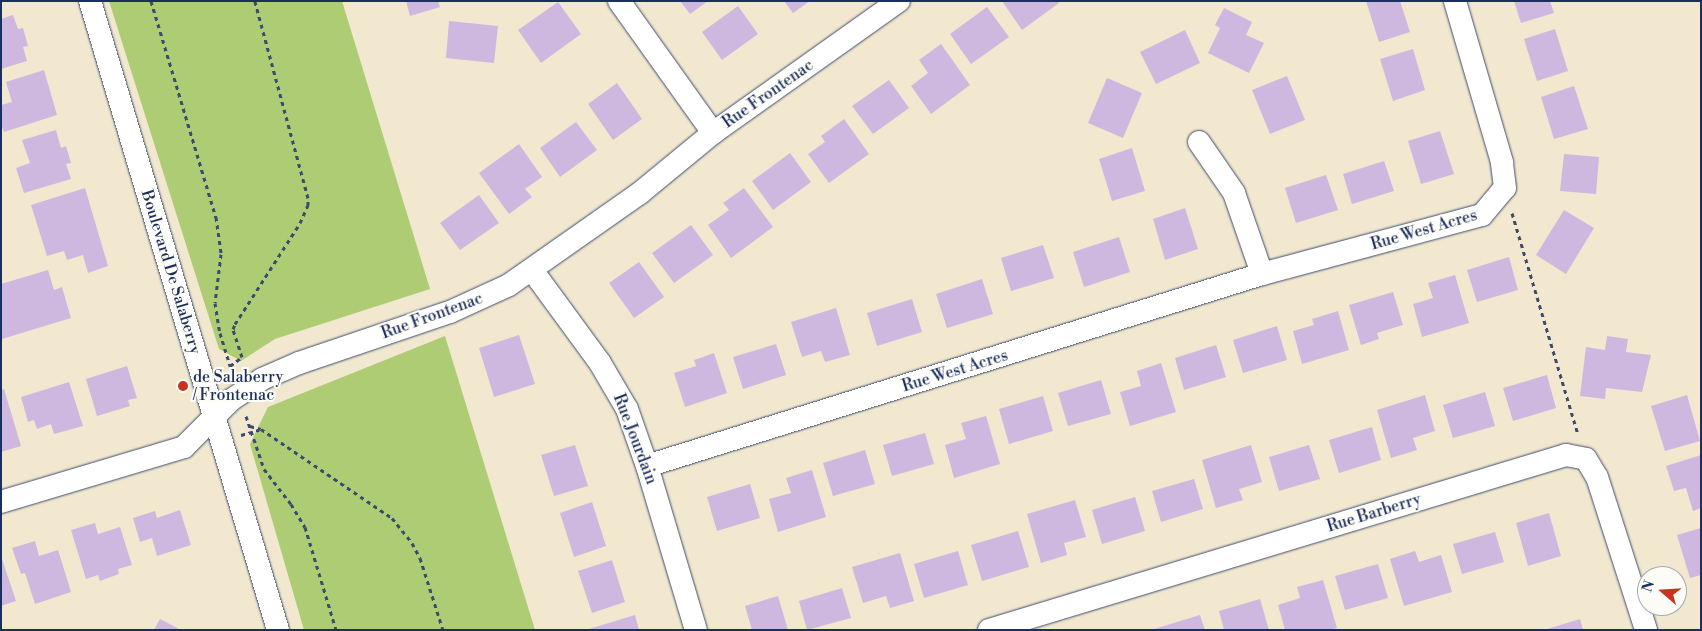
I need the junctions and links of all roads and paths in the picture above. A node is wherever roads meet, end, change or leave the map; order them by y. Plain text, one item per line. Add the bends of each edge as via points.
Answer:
1 (90, 1) edge
2 (151, 1) edge
3 (255, 1) edge
4 (619, 1) edge
5 (899, 1) edge
6 (1455, 1) edge
7 (713, 133) junction
8 (1199, 142) dead end
9 (1505, 188) junction
10 (532, 270) junction
11 (1262, 274) junction
12 (214, 417) junction
13 (261, 429) junction
14 (251, 432) junction
15 (240, 436) dead end
16 (1586, 459) junction
17 (648, 466) junction
18 (1, 502) edge
19 (278, 630) edge
20 (336, 630) edge
21 (443, 630) edge
22 (696, 630) edge
23 (989, 630) edge
24 (1646, 630) edge

1 - 12 street, Boulevard De Salaberry
2 - 3 path, Boulevard De Salaberry via 216,217 221,254 215,303 230,366 242,357 233,329 308,205
4 - 7 street
5 - 7 street, Rue Frontenac
6 - 9 street via 1502,162
7 - 10 street, Rue Frontenac via 640,193
8 - 11 street via 1234,193
9 - 11 street, Rue West Acres via 1482,215
9 - 16 path
10 - 12 street, Rue Frontenac via 471,304 299,363 262,379 239,394
10 - 17 street, Rue Jourdain via 616,388
11 - 17 street, Rue West Acres
12 - 18 street, Rue Frontenac via 184,447
12 - 19 street, Boulevard De Salaberry
13 - 14 path
13 - 14 path via 250,426
13 - 21 path via 392,518 420,558
14 - 15 path
14 - 20 path via 264,469 305,527
16 - 23 street, Rue Barberry via 1566,455
16 - 24 street via 1597,477
17 - 22 street, Rue Jourdain

